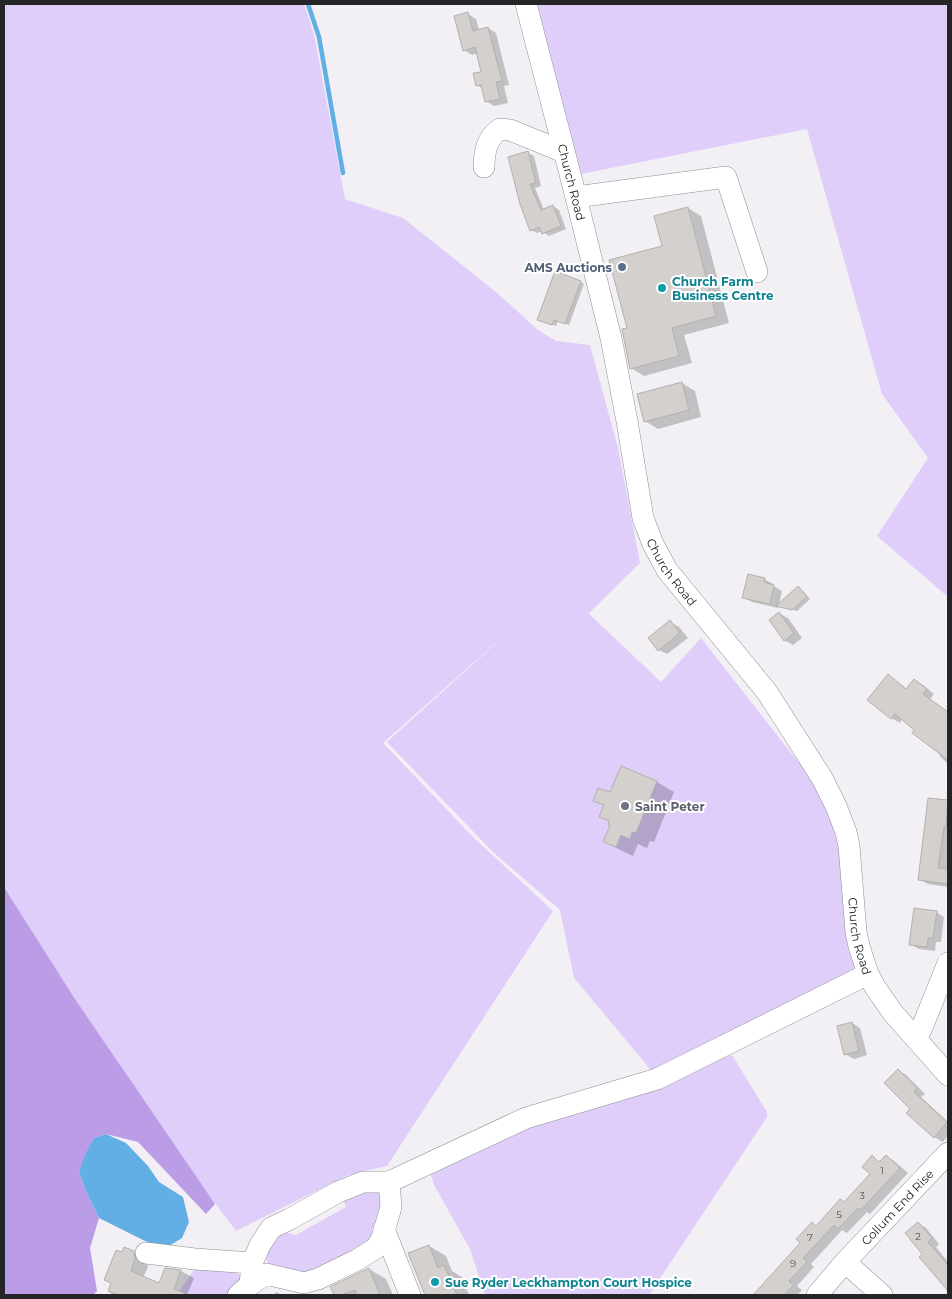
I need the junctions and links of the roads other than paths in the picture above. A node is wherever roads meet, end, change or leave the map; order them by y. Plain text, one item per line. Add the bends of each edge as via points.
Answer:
1 (526, 4) edge
2 (564, 152) junction
3 (484, 167) dead end
4 (576, 197) junction
5 (757, 272) dead end
6 (948, 963) edge
7 (868, 974) junction
8 (916, 1038) junction
9 (948, 1075) edge
10 (948, 1153) edge
11 (389, 1182) junction
12 (384, 1229) junction
13 (146, 1253) dead end
14 (845, 1262) junction
15 (251, 1284) edge
16 (316, 1288) edge
17 (410, 1295) edge
18 (816, 1295) edge
19 (882, 1295) edge

1 - 2 street, Church Road
2 - 3 street via 500,129 491,137
2 - 4 street, Church Road
4 - 5 street via 726,177
4 - 7 street, Church Road via 611,338 644,518 653,544 667,570 767,692 830,793 846,832 856,932
6 - 8 street
7 - 8 street, Church Road via 883,1000
7 - 11 street via 658,1080 526,1118
8 - 9 street, Church Road
10 - 14 street, Collum End Rise
11 - 12 street via 391,1207
11 - 15 street via 363,1182 271,1228 260,1245
12 - 16 street via 376,1248
12 - 17 street
13 - 15 street via 195,1260
14 - 18 street, Collum End Rise
14 - 19 street
15 - 16 street via 266,1274

